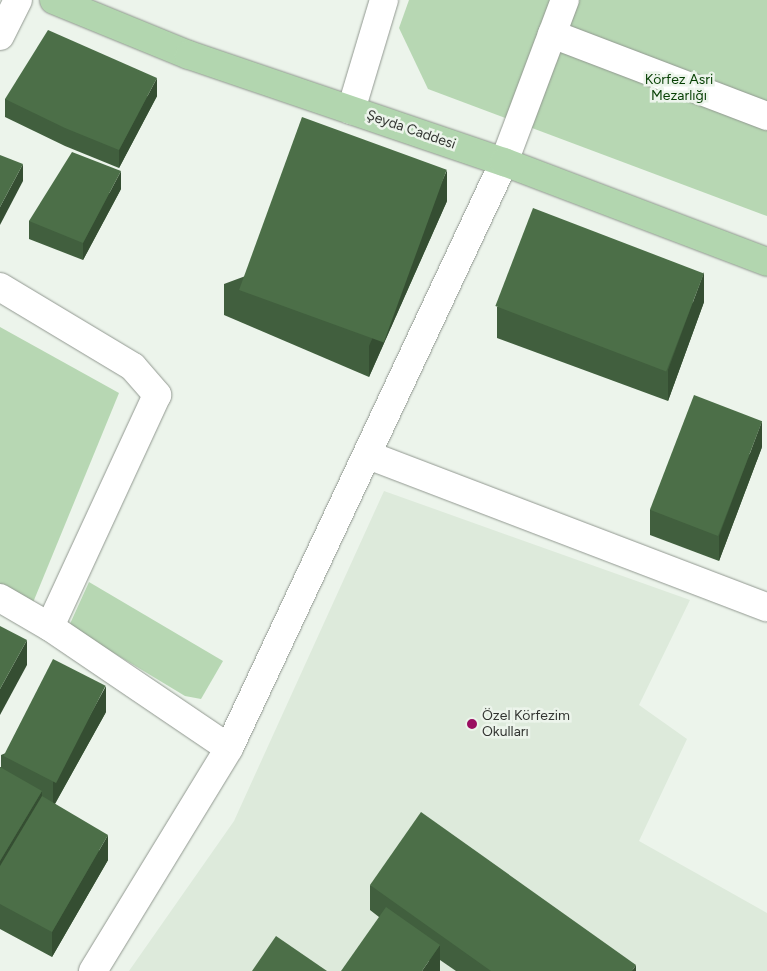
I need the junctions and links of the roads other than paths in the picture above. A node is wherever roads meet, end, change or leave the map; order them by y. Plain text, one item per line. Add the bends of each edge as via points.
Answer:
1 (18, 0) edge
2 (55, 0) edge
3 (384, 0) edge
4 (565, 0) edge
5 (552, 34) junction
6 (0, 36) edge
7 (351, 110) junction
8 (767, 116) edge
9 (504, 162) junction
10 (767, 262) edge
11 (0, 287) edge
12 (368, 455) junction
13 (0, 598) edge
14 (767, 607) edge
15 (50, 627) junction
16 (229, 748) junction
17 (93, 971) edge

1 - 6 street
2 - 7 main road, Şeyda Caddesi via 189,55
3 - 7 street
4 - 5 street
5 - 8 street
5 - 9 street
7 - 9 main road, Şeyda Caddesi
9 - 10 main road, Şeyda Caddesi
9 - 12 street
11 - 15 street via 133,367 157,395
12 - 14 street
12 - 16 street
13 - 15 street
15 - 16 street
16 - 17 street

